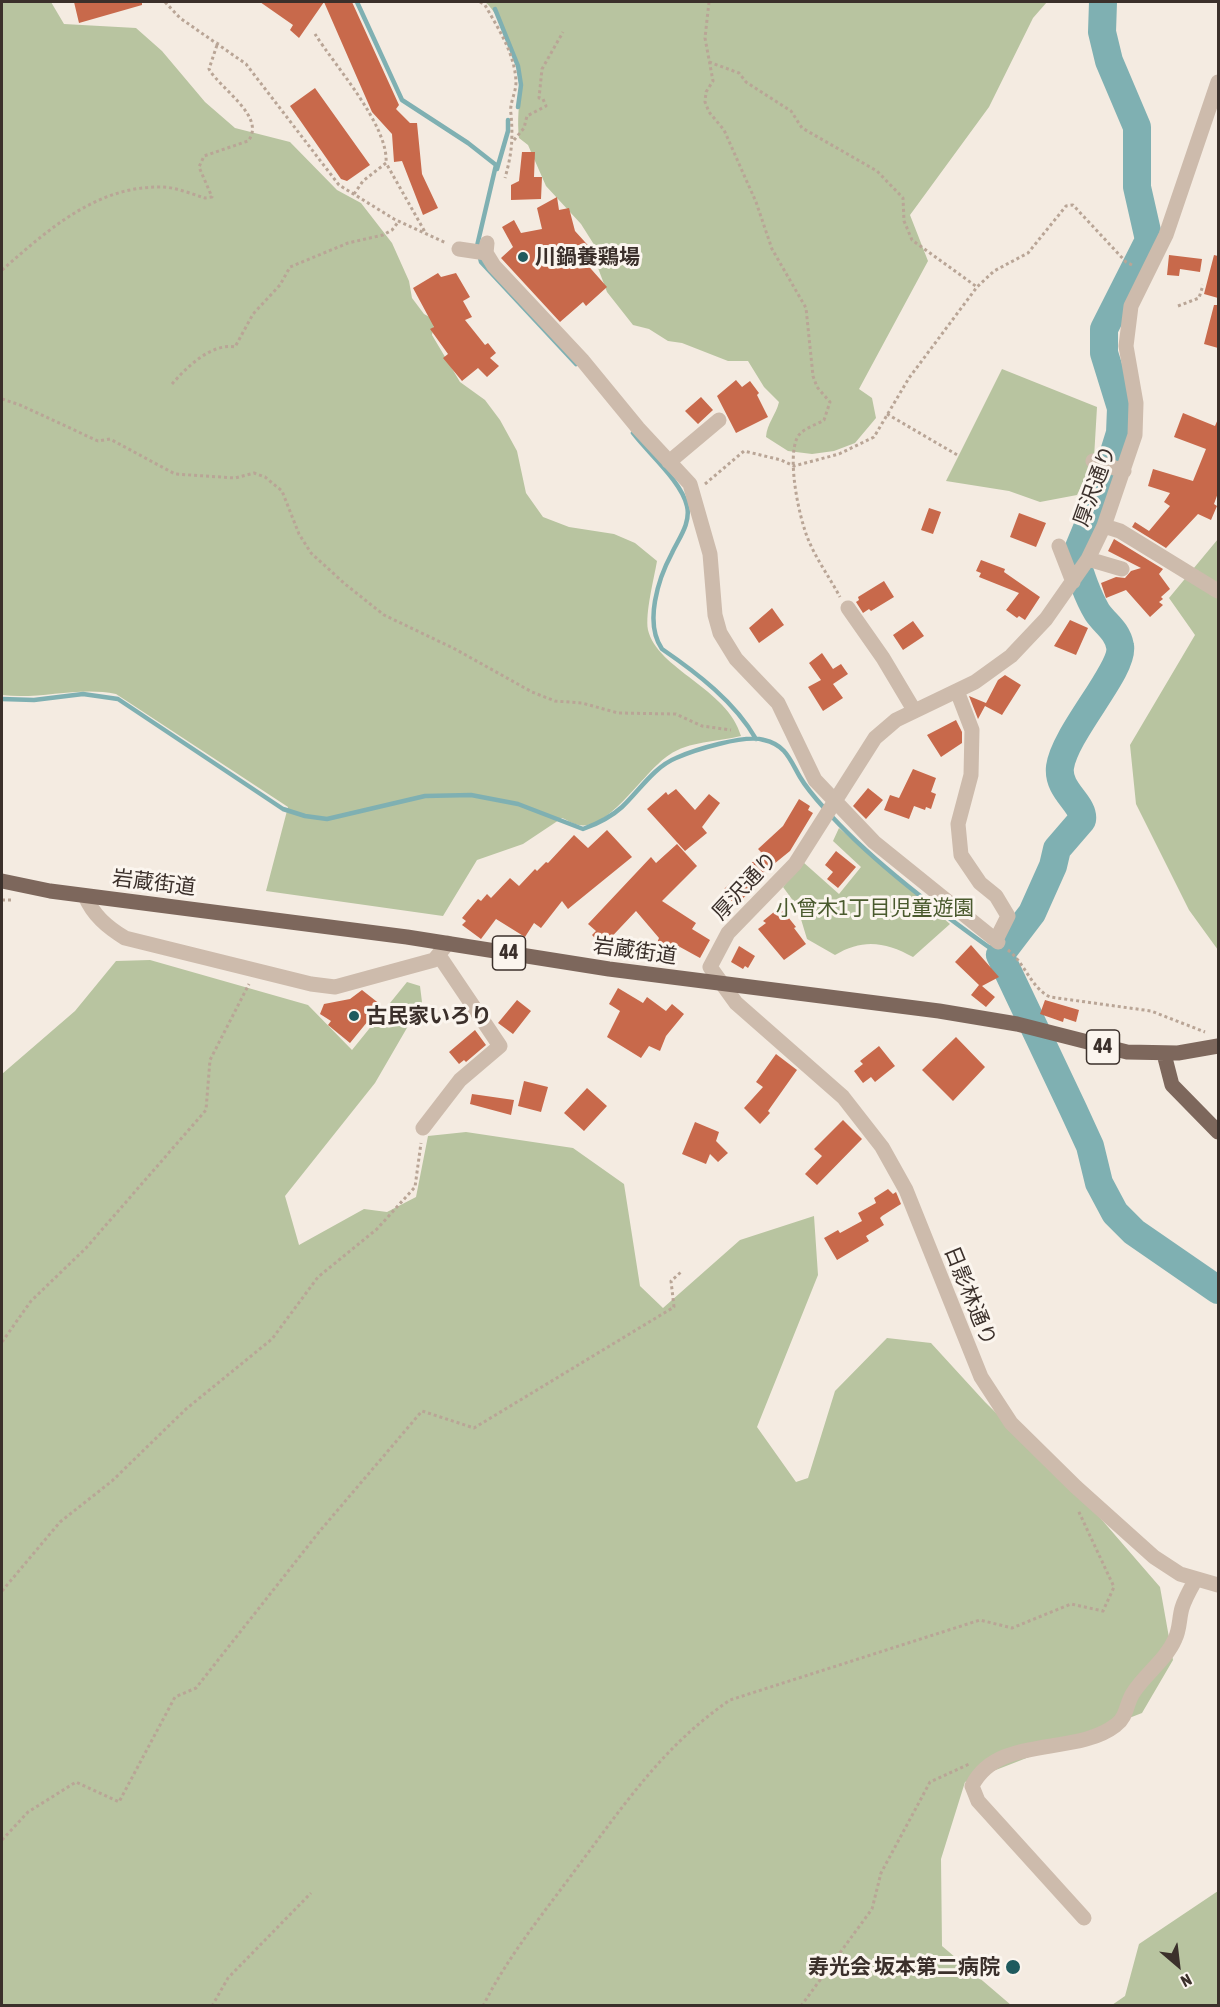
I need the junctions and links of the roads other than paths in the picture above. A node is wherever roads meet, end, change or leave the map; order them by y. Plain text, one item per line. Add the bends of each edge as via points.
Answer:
1 (1218, 82) edge
2 (477, 250) road end
3 (719, 420) dead end
4 (669, 462) junction
5 (1104, 526) junction
6 (1059, 546) dead end
7 (1088, 559) junction
8 (1122, 569) dead end
9 (1073, 582) junction
10 (1218, 591) edge
11 (848, 608) road end
12 (957, 691) junction
13 (914, 710) junction
14 (831, 806) junction
15 (2, 881) edge
16 (85, 896) junction
17 (444, 950) junction
18 (722, 983) junction
19 (1218, 1046) edge
20 (1164, 1054) junction
21 (423, 1128) road end
22 (1218, 1132) edge
23 (1196, 1579) junction
24 (1218, 1585) edge
25 (1084, 1918) dead end

1 - 5 street, 厚沢通り via 1166,235 1131,306 1126,345 1137,414 1135,435 1109,466
2 - 4 street via 583,361
3 - 4 street
4 - 14 street via 693,491 710,554 720,633 736,659 778,703 808,769
5 - 7 street, 厚沢通り
5 - 10 street via 1120,531
6 - 9 street
7 - 8 street
7 - 9 street, 厚沢通り
9 - 12 street, 厚沢通り via 1032,636 1011,656
11 - 13 street
12 - 13 street, 厚沢通り
12 - 14 street via 972,730 971,775 958,825 961,855 1008,916 997,941
13 - 14 street, 厚沢通り via 875,738
14 - 18 street, 厚沢通り via 795,864 741,918 716,951 710,967
15 - 16 main road, 岩蔵街道 / 44
16 - 17 main road, 岩蔵街道 / 44
16 - 17 street via 91,910 125,938 282,978 335,987
17 - 18 main road, 岩蔵街道 / 44
17 - 21 street via 500,1046 460,1080
18 - 20 main road, 岩蔵街道 / 44 via 1017,1024 1113,1049
18 - 23 street, 日影林通り via 736,1003 823,1077 867,1125 906,1190 981,1377 997,1405 1021,1435 1154,1557 1168,1568
19 - 20 main road, 44
20 - 22 main road via 1172,1085
23 - 24 street, 日影林通り
23 - 25 street via 1182,1607 1175,1641 1145,1674 1115,1726 1073,1744 1023,1749 996,1762 972,1786 978,1801

